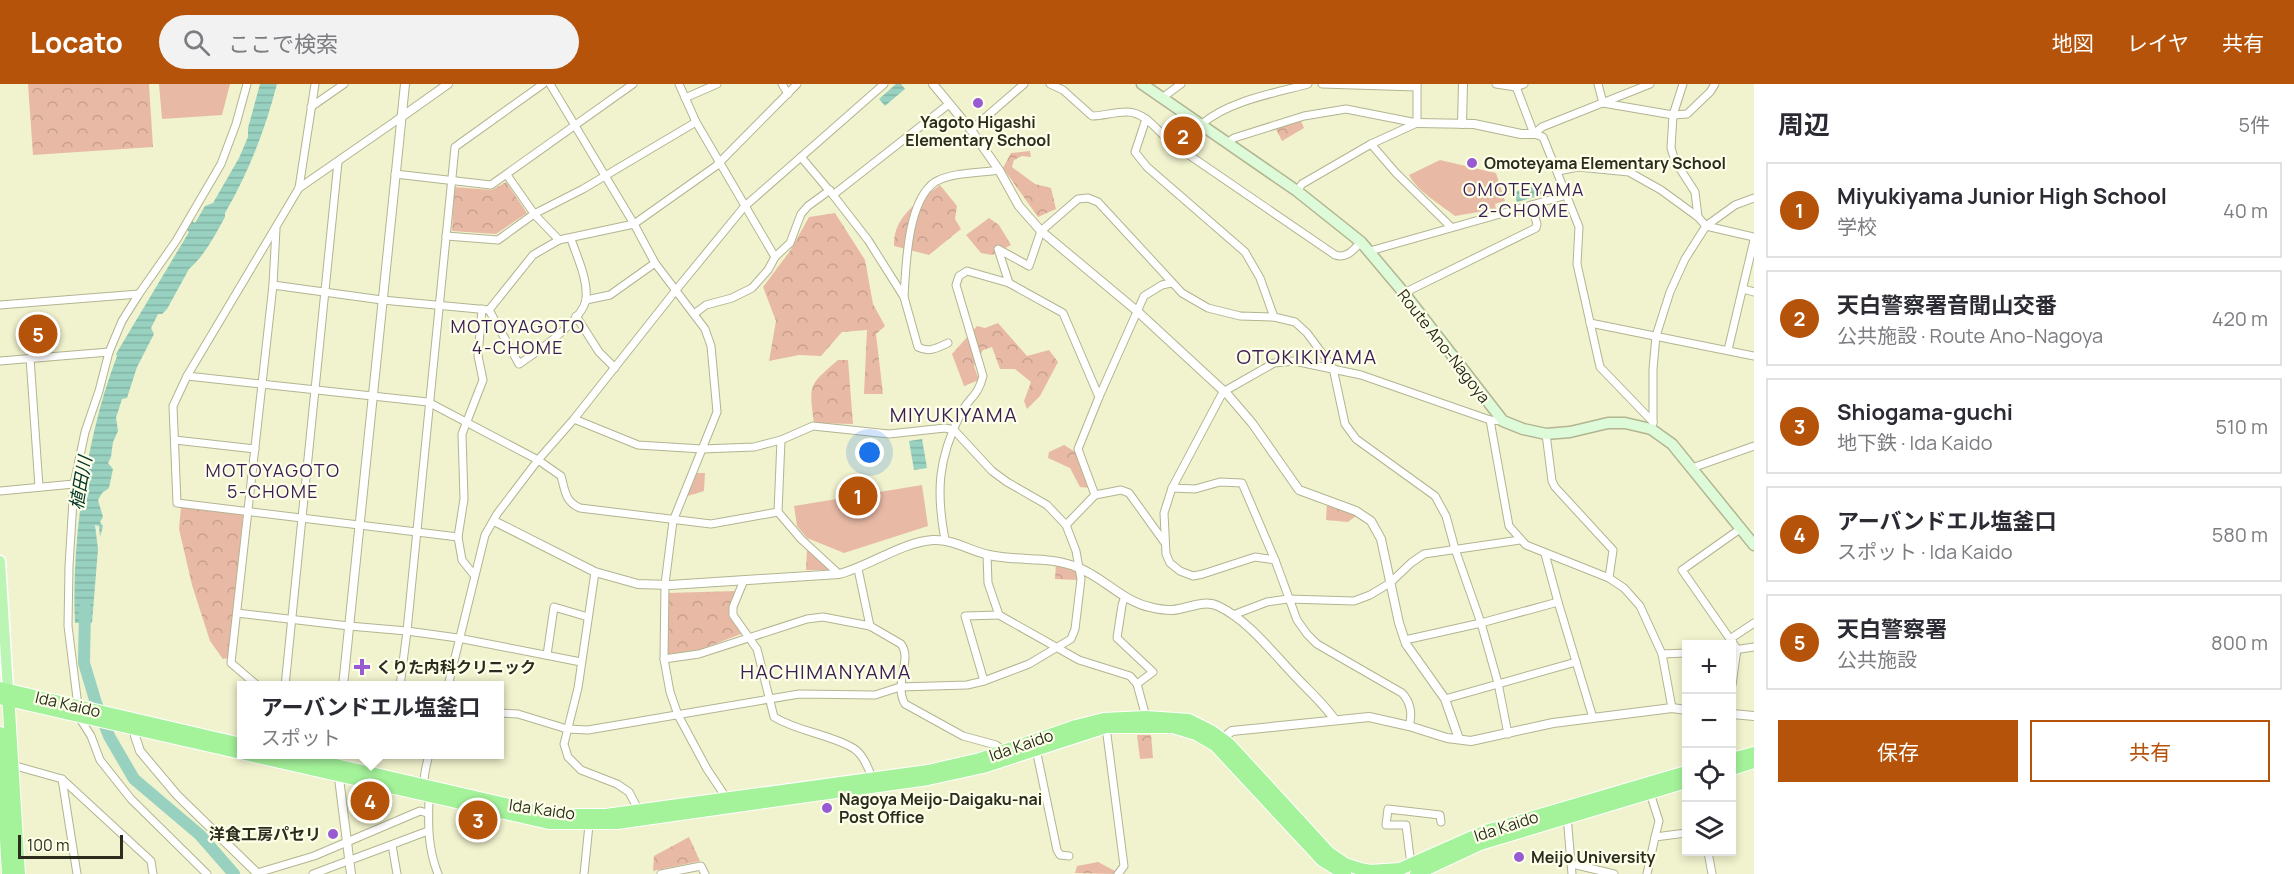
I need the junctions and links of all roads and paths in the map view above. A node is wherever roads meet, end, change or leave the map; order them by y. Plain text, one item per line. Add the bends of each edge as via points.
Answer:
1 (247, 84) edge
2 (315, 84) edge
3 (344, 84) edge
4 (405, 84) edge
5 (448, 84) edge
6 (543, 84) edge
7 (550, 84) edge
8 (633, 84) edge
9 (679, 84) edge
10 (717, 84) edge
11 (782, 84) edge
12 (797, 84) edge
13 (884, 84) edge
14 (933, 84) edge
15 (1024, 84) edge
16 (1050, 84) edge
17 (1142, 84) edge
18 (1181, 84) edge
19 (1308, 84) edge
20 (1322, 84) edge
21 (1463, 84) edge
22 (1496, 84) edge
23 (1524, 84) edge
24 (1598, 84) edge
25 (1650, 84) edge
26 (1683, 84) edge
27 (1715, 84) edge
28 (1417, 85) edge
29 (1516, 86) edge
30 (1065, 87) edge
31 (788, 94) junction
32 (686, 98) junction
33 (1162, 98) junction
34 (949, 104) junction
35 (1603, 104) junction
36 (311, 107) junction
37 (1673, 115) junction
38 (400, 118) junction
39 (1146, 119) junction
40 (696, 122) junction
41 (1417, 123) junction
42 (1202, 124) junction
43 (1462, 124) junction
44 (575, 125) junction
45 (971, 130) junction
46 (1534, 134) junction
47 (1227, 143) junction
48 (1371, 144) junction
49 (801, 157) junction
50 (338, 162) junction
51 (720, 163) junction
52 (999, 170) junction
53 (1558, 171) junction
54 (394, 174) junction
55 (507, 175) junction
56 (606, 176) junction
57 (451, 181) junction
58 (299, 188) junction
59 (1297, 191) junction
60 (832, 193) junction
61 (1568, 195) junction
62 (1754, 198) edge
63 (1531, 205) junction
64 (744, 207) junction
65 (534, 214) junction
66 (1698, 217) junction
67 (634, 224) junction
68 (1451, 226) junction
69 (1706, 226) junction
70 (276, 228) junction
71 (1041, 231) junction
72 (446, 236) junction
73 (571, 239) junction
74 (1754, 239) edge
75 (559, 240) junction
76 (1361, 242) junction
77 (1370, 251) junction
78 (775, 257) junction
79 (655, 263) junction
80 (1009, 283) junction
81 (1171, 283) junction
82 (273, 285) junction
83 (1743, 289) junction
84 (676, 290) junction
85 (325, 292) junction
86 (1754, 292) edge
87 (1404, 293) junction
88 (139, 294) junction
89 (904, 297) junction
90 (382, 300) junction
91 (586, 300) junction
92 (438, 305) junction
93 (0, 306) edge
94 (486, 309) junction
95 (1137, 310) junction
96 (694, 314) junction
97 (576, 316) junction
98 (1274, 317) junction
99 (1590, 323) junction
100 (1656, 336) junction
101 (948, 343) dead end
102 (1728, 350) junction
103 (109, 352) junction
104 (1754, 356) edge
105 (30, 358) junction
106 (0, 361) edge
107 (615, 368) junction
108 (1333, 368) junction
109 (187, 376) junction
110 (262, 384) junction
111 (315, 390) junction
112 (1223, 392) junction
113 (372, 396) junction
114 (1099, 397) junction
115 (428, 402) junction
116 (574, 419) junction
117 (1490, 420) junction
118 (1503, 421) junction
119 (467, 422) junction
120 (1652, 426) junction
121 (954, 430) junction
122 (1546, 434) junction
123 (175, 440) junction
124 (781, 440) junction
125 (1754, 446) edge
126 (255, 449) junction
127 (702, 449) junction
128 (538, 460) junction
129 (1692, 468) junction
130 (74, 484) junction
131 (39, 487) junction
132 (1172, 488) junction
133 (0, 490) edge
134 (1095, 495) junction
135 (248, 510) junction
136 (778, 512) junction
137 (303, 517) junction
138 (494, 521) junction
139 (673, 521) junction
140 (359, 525) junction
141 (1066, 525) junction
142 (1740, 529) junction
143 (416, 531) junction
144 (458, 537) junction
145 (945, 540) junction
146 (1520, 540) junction
147 (1165, 543) junction
148 (1754, 544) edge
149 (1455, 549) junction
150 (1545, 554) junction
151 (987, 555) junction
152 (1275, 560) junction
153 (0, 561) edge
154 (1080, 568) junction
155 (858, 569) junction
156 (595, 572) junction
157 (839, 574) junction
158 (474, 575) junction
159 (1609, 578) junction
160 (744, 580) junction
161 (1390, 583) junction
162 (665, 584) junction
163 (1125, 596) junction
164 (1288, 599) junction
165 (1558, 602) junction
166 (237, 613) junction
167 (999, 615) junction
168 (1233, 615) junction
169 (588, 617) junction
170 (292, 620) junction
171 (1481, 623) junction
172 (1754, 623) edge
173 (349, 626) junction
174 (870, 626) junction
175 (407, 631) junction
176 (458, 638) junction
177 (748, 639) junction
178 (1730, 639) joint
179 (1405, 640) junction
180 (1056, 647) junction
181 (1754, 648) edge
182 (1736, 650) edge
183 (1682, 653) edge
184 (1662, 654) junction
185 (546, 655) junction
186 (664, 659) junction
187 (581, 662) junction
188 (1576, 662) junction
189 (252, 681) edge
190 (286, 681) edge
191 (344, 681) edge
192 (401, 681) edge
193 (449, 681) edge
194 (984, 681) junction
195 (1498, 683) junction
196 (1137, 684) junction
197 (900, 687) junction
198 (4, 694) edge
199 (1445, 699) junction
200 (770, 700) junction
201 (1672, 708) junction
202 (1682, 709) edge
203 (84, 713) junction
204 (504, 713) edge
205 (1736, 714) edge
206 (678, 715) junction
207 (1754, 716) edge
208 (1146, 717) junction
209 (1593, 718) junction
210 (1335, 720) junction
211 (129, 725) junction
212 (1409, 726) junction
213 (1106, 727) junction
214 (567, 729) junction
215 (0, 733) edge
216 (1508, 734) junction
217 (1459, 739) junction
218 (1219, 742) junction
219 (237, 743) edge
220 (1036, 749) junction
221 (1004, 751) junction
222 (237, 752) edge
223 (1754, 753) edge
224 (1736, 758) edge
225 (287, 759) edge
226 (310, 759) edge
227 (429, 759) edge
228 (1754, 762) edge
229 (5, 764) edge
230 (337, 765) edge
231 (1736, 767) edge
232 (1682, 773) edge
233 (62, 779) junction
234 (872, 779) junction
235 (1682, 783) edge
236 (427, 791) junction
237 (1650, 793) junction
238 (727, 799) junction
239 (639, 811) junction
240 (427, 813) junction
241 (1566, 813) junction
242 (1441, 822) dead end
243 (589, 825) junction
244 (3, 827) edge
245 (428, 831) junction
246 (1682, 834) edge
247 (1655, 837) junction
248 (346, 844) junction
249 (392, 845) junction
250 (1069, 856) dead end
251 (1709, 856) edge
252 (349, 862) junction
253 (1572, 864) junction
254 (1413, 870) edge
255 (8, 874) edge
256 (19, 874) edge
257 (77, 874) edge
258 (153, 874) edge
259 (207, 874) edge
260 (258, 874) edge
261 (313, 874) edge
262 (351, 874) edge
263 (397, 874) edge
264 (438, 874) edge
265 (584, 874) edge
266 (662, 874) edge
267 (705, 874) edge
268 (1118, 874) edge
269 (1345, 874) edge
270 (1572, 874) edge
271 (1614, 874) edge
272 (1647, 874) edge
273 (1712, 874) edge

1 - 88 street via 221,164 176,241
2 - 36 street
3 - 36 street
4 - 38 street
5 - 38 street
6 - 57 street via 455,147
7 - 44 street
8 - 44 street
9 - 32 street
10 - 32 street
11 - 31 street
12 - 31 street
13 - 49 street
14 - 34 street
15 - 45 street
16 - 30 street
17 - 33 main road, Route Ano-Nagoya
18 - 33 street
19 - 42 street via 1246,101
20 - 28 street
21 - 43 street
22 - 29 street
23 - 29 street
24 - 35 street
25 - 35 street
26 - 37 street
27 - 37 street via 1687,114
28 - 41 street
29 - 46 street
30 - 39 street via 1092,116 1126,112
31 - 51 street
32 - 40 street
33 - 42 main road, Route Ano-Nagoya
34 - 45 street
34 - 60 street
35 - 37 street
35 - 46 street via 1542,127
36 - 58 street
37 - 66 street via 1671,148 1695,192
38 - 50 street
38 - 54 street
39 - 76 street via 1170,142 1335,255 1347,255
39 - 98 street via 1135,152 1147,167 1245,252 1260,278
40 - 51 street
40 - 56 street
41 - 43 street
41 - 47 street via 1346,109 1304,116
41 - 48 street
42 - 47 main road, Route Ano-Nagoya
43 - 46 street
44 - 55 street
44 - 56 street
45 - 52 street
46 - 53 street via 1543,137
47 - 59 main road, Route Ano-Nagoya
48 - 59 street via 1302,184
48 - 68 street
49 - 60 street
49 - 64 street
50 - 58 street
50 - 85 street
51 - 64 street
51 - 67 street
52 - 71 street via 1019,206
52 - 89 street via 947,177 928,189 909,232
53 - 61 street
53 - 66 street via 1578,167 1629,172
54 - 57 street
54 - 90 street
55 - 57 street via 491,185
55 - 65 street
56 - 65 street
56 - 67 street
57 - 72 street
58 - 70 street
59 - 76 main road, Route Ano-Nagoya
60 - 78 street via 808,206 790,243
60 - 89 street
61 - 63 street
61 - 99 street via 1579,227 1577,264
62 - 69 street via 1735,205
63 - 68 street
63 - 87 street via 1536,228
64 - 78 street
64 - 84 street
65 - 72 street via 498,240
65 - 75 street
66 - 69 street
67 - 73 street
67 - 79 street
68 - 77 street
69 - 74 street
69 - 100 street via 1670,292
70 - 82 street
70 - 109 street
71 - 80 street via 1029,266 998,249
71 - 81 street via 1078,199 1098,202
71 - 95 street
72 - 92 street
73 - 75 street
73 - 91 street
74 - 83 street
75 - 94 street via 533,255
76 - 77 main road, Route Ano-Nagoya
77 - 87 main road, Route Ano-Nagoya
78 - 96 street via 752,288 705,305
79 - 84 street
79 - 91 street via 610,295
80 - 114 street via 1063,313
80 - 121 street via 967,271 959,276 956,285 983,376 980,389 960,413
81 - 95 street via 1151,290
81 - 98 street via 1208,308 1240,316
82 - 85 street
82 - 110 street
83 - 86 street
83 - 102 street
84 - 96 street
84 - 107 street
85 - 90 street
85 - 111 street
87 - 118 main road, Route Ano-Nagoya
88 - 93 street
88 - 103 street
89 - 101 street via 918,347 933,350
90 - 92 street
90 - 113 street
91 - 97 street
92 - 94 street
92 - 115 street
94 - 97 street via 519,364 557,338
94 - 119 street via 478,356 483,380
95 - 112 street
95 - 114 street
96 - 127 street via 709,335 717,412
97 - 107 street via 599,352
98 - 108 street via 1295,322
99 - 100 street
99 - 120 street via 1600,367
100 - 102 street
100 - 120 street
102 - 104 street
103 - 105 street
103 - 130 street
105 - 106 street
105 - 131 street
107 - 116 street
108 - 112 street via 1294,361 1274,363
108 - 117 street
108 - 149 street via 1346,424 1356,439 1435,496 1446,516
109 - 110 street
109 - 123 street via 173,406
110 - 111 street
110 - 126 street
111 - 113 street
111 - 137 street
112 - 132 street
112 - 161 street via 1252,423 1299,490 1356,511 1371,521 1381,539
113 - 115 street
113 - 140 street
114 - 134 street via 1078,449
115 - 119 street
115 - 143 street
116 - 127 street via 638,445
116 - 128 street
117 - 118 street
117 - 146 street via 1506,515
118 - 122 main road
119 - 128 street
119 - 144 street via 462,434 464,499
120 - 122 main road via 1608,423
120 - 129 main road
121 - 124 street via 889,434 813,426
121 - 141 street via 992,471 1047,505
121 - 145 street via 945,448 938,486
122 - 159 street via 1555,487 1613,550
123 - 126 street
123 - 135 street via 177,503
124 - 127 street via 754,447
124 - 136 street
125 - 129 street
126 - 135 street
127 - 139 street
128 - 138 street
128 - 139 street via 561,476 571,505
129 - 142 main road
130 - 131 street
130 - 203 street via 68,626
131 - 133 street
132 - 147 street via 1164,513
132 - 152 street via 1242,483
134 - 141 street
134 - 147 street via 1121,490 1129,493
135 - 137 street
135 - 166 street
136 - 139 street via 711,524
136 - 157 street
137 - 140 street
137 - 170 street
138 - 156 street
138 - 158 street via 485,535
139 - 162 street
140 - 143 street
140 - 173 street
141 - 154 street
142 - 148 main road
142 - 178 street via 1682,570
143 - 144 street
143 - 175 street
144 - 158 street via 462,560
145 - 151 street
145 - 155 street via 917,542
146 - 149 street
146 - 150 street
147 - 152 street via 1170,563 1193,576 1255,557
149 - 161 street via 1424,554
149 - 171 street
150 - 159 street
150 - 165 street
151 - 154 street via 1017,560 1046,558
151 - 167 street via 988,583
152 - 164 street
153 - 198 main road
154 - 163 street
154 - 180 street via 1075,629 1071,639
155 - 157 street
155 - 174 street
156 - 162 street via 638,584
156 - 169 street
157 - 160 street
158 - 176 street
159 - 184 street via 1640,606
160 - 162 street
160 - 177 street via 733,615
161 - 164 street via 1354,601
161 - 179 street
162 - 186 street
163 - 168 street via 1149,607 1173,610 1215,604
163 - 196 street via 1117,638 1153,672
164 - 168 street
164 - 212 street via 1297,620 1317,644 1408,699 1412,719
165 - 171 street
165 - 188 street
166 - 170 street
166 - 189 street via 231,663
167 - 180 street
167 - 194 street via 965,616
168 - 210 street
169 - 185 street via 554,607
169 - 187 street
170 - 173 street
170 - 190 street
171 - 179 street
171 - 195 street
172 - 178 street
173 - 175 street
173 - 191 street
174 - 177 street via 807,619
174 - 197 street via 905,648
175 - 176 street
175 - 192 street
176 - 185 street
176 - 193 street
177 - 186 street via 699,654
177 - 200 street via 757,649
179 - 199 street
180 - 194 street via 1029,664
180 - 196 street via 1079,660 1130,676
181 - 182 street
183 - 184 street
184 - 201 street
185 - 187 street
186 - 206 street
187 - 214 street
188 - 195 street
188 - 209 street
194 - 197 street
195 - 199 street
195 - 216 street
196 - 208 street
197 - 200 street via 876,695 799,694
197 - 221 street via 905,704 963,736
198 - 203 highway, Ida Kaido
198 - 229 highway
199 - 217 street
200 - 206 street
200 - 234 street via 774,717 854,748
201 - 202 street
201 - 209 street
203 - 211 highway, Ida Kaido
203 - 259 street via 100,760 131,800
204 - 214 street
205 - 207 street
206 - 214 street via 588,730
206 - 238 street
208 - 218 highway, Ida Kaido via 1189,720
208 - 221 highway, Ida Kaido via 1104,719
209 - 216 street
210 - 212 street via 1369,717
210 - 218 street via 1232,731
211 - 219 highway, Ida Kaido
211 - 222 highway, Ida Kaido
211 - 260 street via 140,751 177,795
212 - 217 street
213 - 218 highway, Ida Kaido via 1173,727
213 - 220 highway, Ida Kaido
213 - 268 street via 1124,866
214 - 239 street via 564,744 568,757 581,770 629,792
215 - 229 highway
216 - 217 street via 1471,741
218 - 254 highway, Ida Kaido via 1337,859 1370,871
218 - 269 highway, Ida Kaido via 1322,860
220 - 243 highway, Ida Kaido via 984,767 928,779
220 - 250 street via 1056,849 1060,855
221 - 234 highway, Ida Kaido via 928,771
223 - 224 highway
225 - 230 highway, Ida Kaido
226 - 230 highway, Ida Kaido
227 - 236 street
228 - 231 highway
229 - 233 street
229 - 244 highway
229 - 256 highway
230 - 236 highway, Ida Kaido
230 - 248 street
232 - 241 highway, Ida Kaido
233 - 257 street
233 - 258 street via 151,861
234 - 238 highway, Ida Kaido
235 - 237 highway, Ida Kaido
236 - 239 highway, Ida Kaido via 544,813
236 - 240 street
236 - 243 highway, Ida Kaido via 549,823
237 - 241 highway, Ida Kaido
237 - 247 street via 1659,821
238 - 239 highway, Ida Kaido
240 - 245 street
240 - 248 street via 420,812
241 - 253 street
241 - 254 highway, Ida Kaido via 1486,831
242 - 254 street via 1440,815 1388,809 1386,825 1406,825
243 - 265 street
244 - 255 highway
245 - 249 street
245 - 264 street
246 - 247 street
247 - 272 street
248 - 252 street
248 - 260 street
249 - 252 street
249 - 263 street
251 - 273 street
252 - 261 street
252 - 262 street
253 - 270 street
253 - 271 street
266 - 267 street via 701,866

